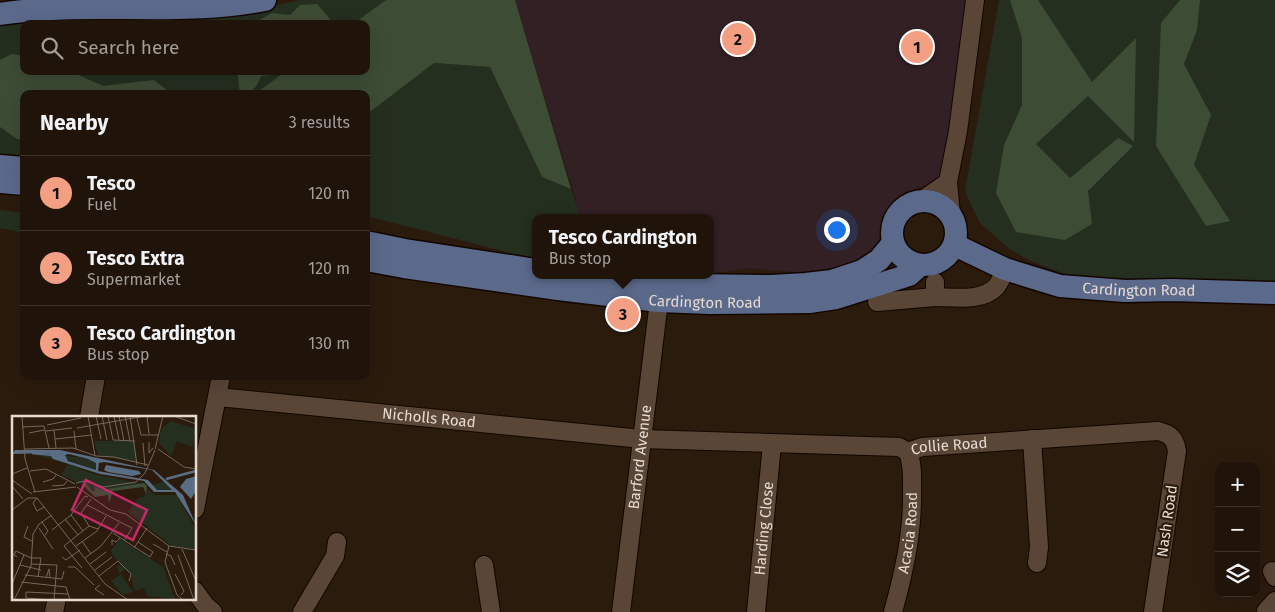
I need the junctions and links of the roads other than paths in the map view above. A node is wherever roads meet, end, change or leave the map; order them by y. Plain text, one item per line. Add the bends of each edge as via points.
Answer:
1 (265, 0) edge
2 (975, 0) edge
3 (0, 14) edge
4 (0, 166) edge
5 (20, 168) edge
6 (0, 182) edge
7 (948, 182) junction
8 (20, 184) edge
9 (921, 201) junction
10 (952, 218) junction
11 (370, 243) edge
12 (893, 243) junction
13 (955, 245) junction
14 (370, 261) edge
15 (996, 264) junction
16 (920, 265) junction
17 (532, 269) edge
18 (620, 279) edge
19 (1275, 293) edge
20 (659, 302) junction
21 (877, 302) dead end
22 (95, 380) edge
23 (220, 380) edge
24 (218, 397) junction
25 (89, 416) edge
26 (1168, 433) joint
27 (642, 439) junction
28 (1032, 439) junction
29 (772, 444) junction
30 (908, 452) junction
31 (196, 504) edge
32 (336, 542) dead end
33 (1038, 563) dead end
34 (484, 565) dead end
35 (196, 592) edge
36 (214, 612) edge
37 (302, 612) edge
38 (491, 612) edge
39 (621, 612) edge
40 (756, 612) edge
41 (893, 612) edge
42 (1154, 612) edge

1 - 3 main road via 210,7 66,8
2 - 7 street
4 - 5 main road
6 - 8 main road
7 - 9 street
7 - 10 street
9 - 10 main road via 938,204
9 - 12 main road via 906,206 897,216 892,229
10 - 13 main road via 957,232
10 - 15 main road
11 - 17 main road
12 - 16 main road via 900,255
12 - 18 main road, Cardington Road via 879,260 862,271 832,281 772,286 688,285
13 - 15 main road, Cardington Road
13 - 16 main road via 935,264
14 - 20 main road, Cardington Road
15 - 19 main road, Cardington Road via 1060,286 1088,289
15 - 21 street via 997,286 987,294 963,297 935,290
16 - 20 main road, Cardington Road via 909,275 836,298 809,302
20 - 27 street, Barford Avenue
22 - 25 street
23 - 24 street
24 - 27 street, Nicholls Road
24 - 31 street
26 - 28 street, Collie Road
26 - 42 street, Nash Road via 1175,440 1177,451
27 - 29 street, Collie Road
27 - 39 street, Barford Avenue
28 - 30 street, Collie Road via 922,446
28 - 33 street
29 - 30 street, Collie Road via 900,447
29 - 40 street, Harding Close
30 - 41 street, Acacia Road via 912,462 910,541
32 - 37 street via 335,556
34 - 38 street
35 - 36 street

